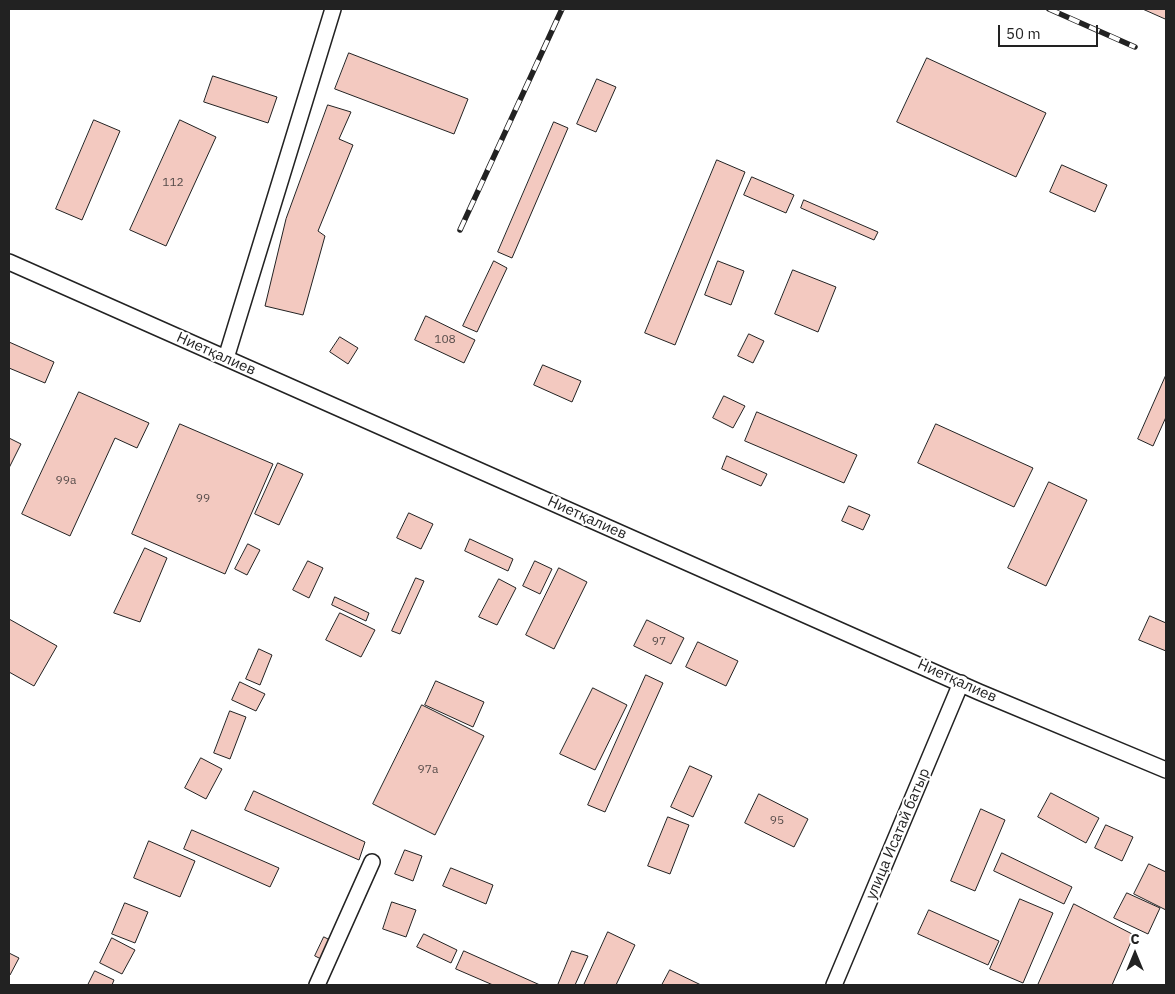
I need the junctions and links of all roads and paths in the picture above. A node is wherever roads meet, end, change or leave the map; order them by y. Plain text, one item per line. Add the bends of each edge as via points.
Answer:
1 (332, 9) edge
2 (9, 262) edge
3 (226, 358) junction
4 (961, 683) junction
5 (1166, 770) edge
6 (372, 862) dead end
7 (317, 985) edge
8 (834, 985) edge

1 - 3 street
2 - 3 street, Ниетқалиев
3 - 4 street, Ниетқалиев
4 - 5 street, Ниетқалиев
4 - 8 street, улица Исатай батыр
6 - 7 street

